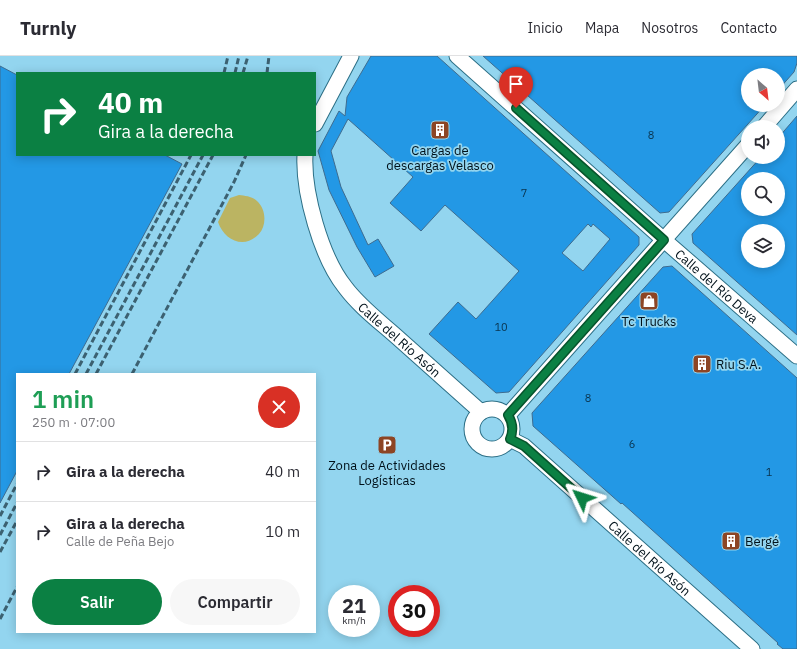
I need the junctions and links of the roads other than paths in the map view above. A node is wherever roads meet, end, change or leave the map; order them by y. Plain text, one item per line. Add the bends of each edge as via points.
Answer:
1 (351, 56) edge
2 (457, 56) edge
3 (797, 89) edge
4 (770, 120) edge
5 (316, 122) edge
6 (741, 153) edge
7 (305, 156) edge
8 (664, 240) junction
9 (797, 356) edge
10 (481, 412) junction
11 (508, 415) junction
12 (510, 439) junction
13 (752, 649) edge

1 - 5 street
2 - 8 street, Calle del Río Deva
3 - 4 street
6 - 8 street
7 - 10 street, Calle del Río Asón via 304,168 310,202 328,258 344,287
8 - 9 street, Calle del Río Deva
8 - 11 street
10 - 11 street via 492,408
10 - 12 street via 473,422 472,430 480,445 494,449
11 - 12 street via 513,428
12 - 13 street, Calle del Río Asón via 524,446

